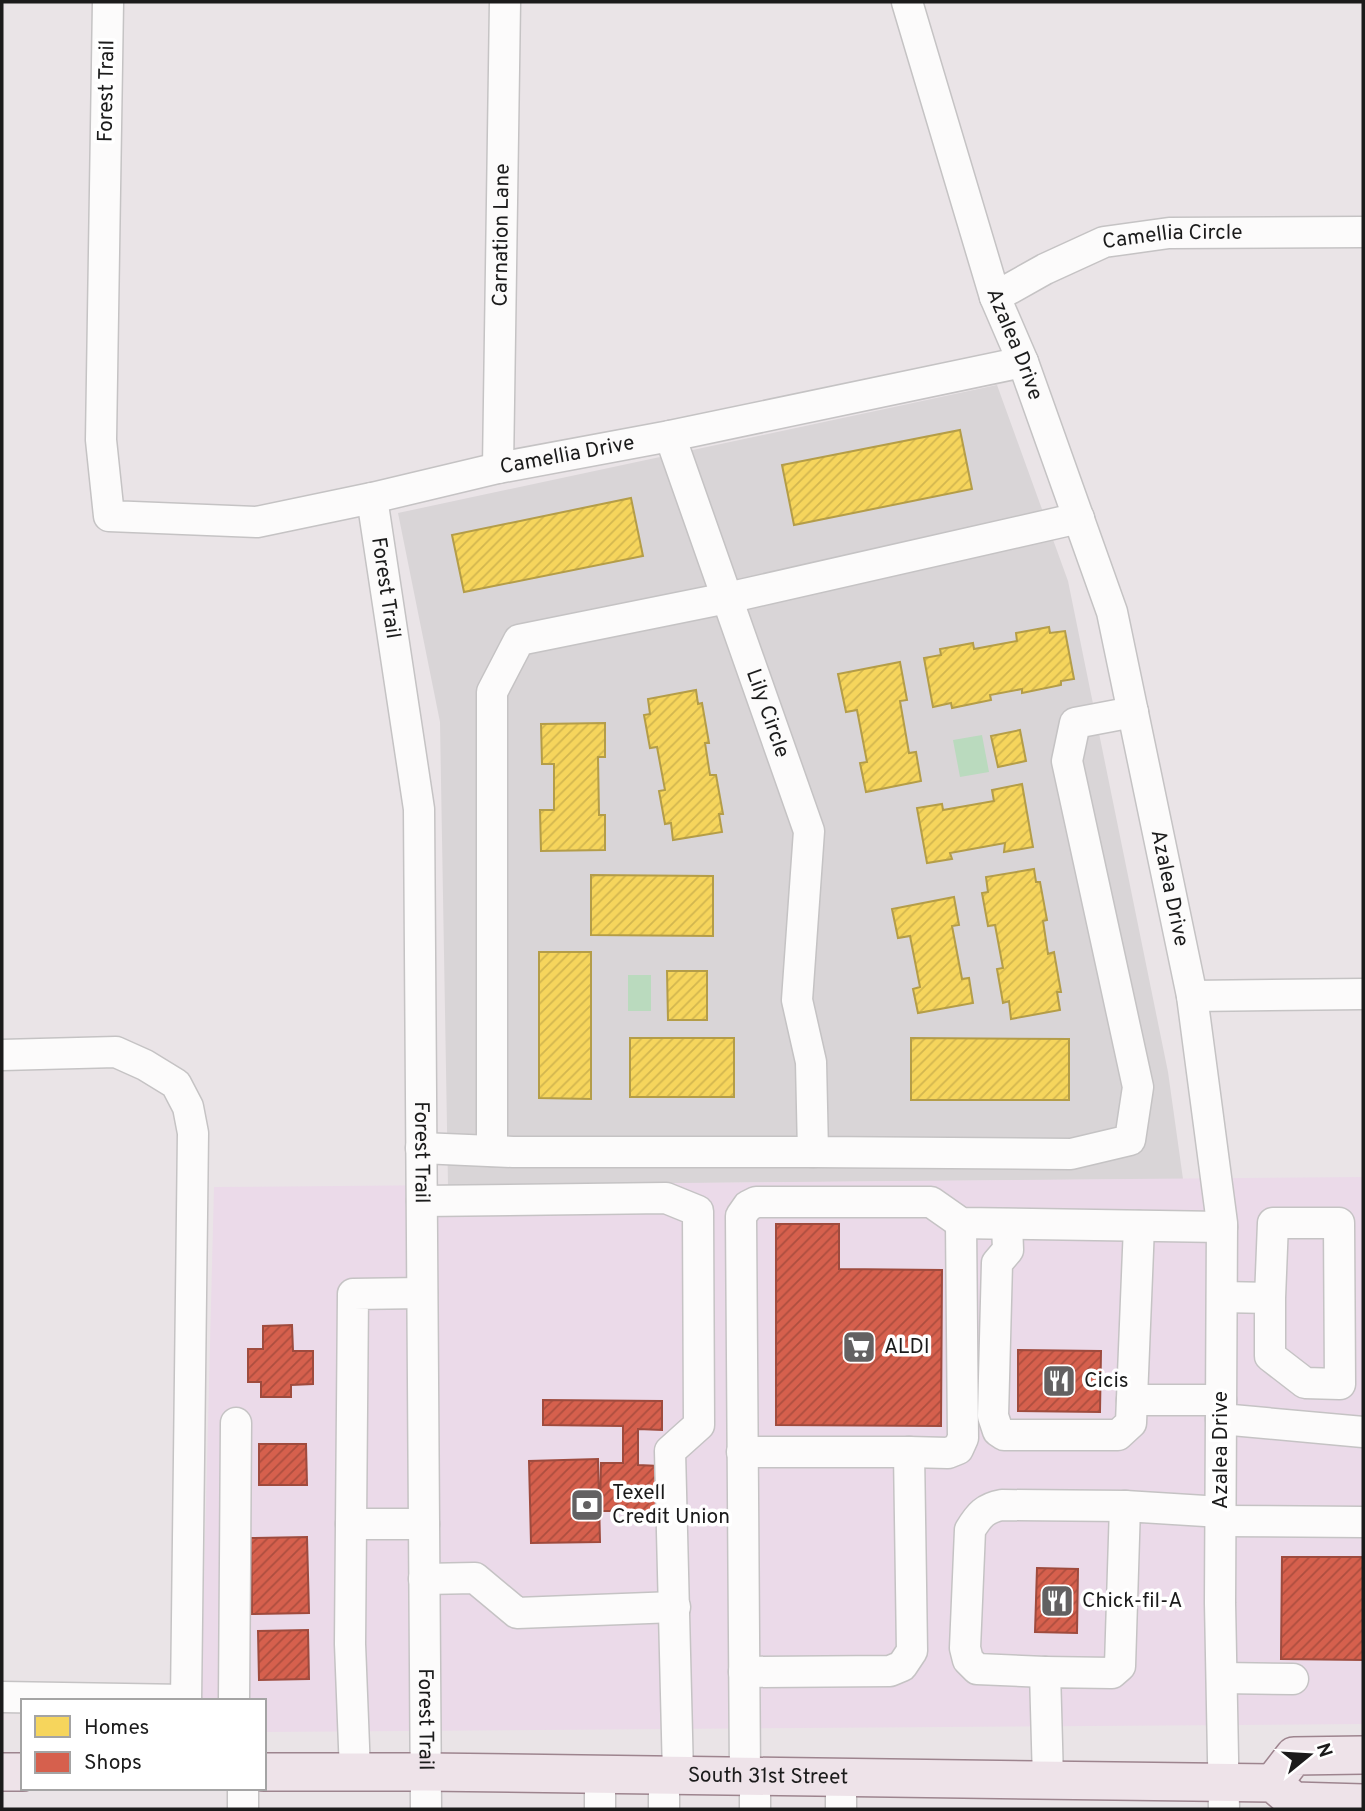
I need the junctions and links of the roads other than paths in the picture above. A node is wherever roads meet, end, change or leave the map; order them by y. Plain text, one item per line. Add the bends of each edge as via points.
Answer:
1 (108, 2) edge
2 (505, 2) edge
3 (907, 2) edge
4 (1363, 232) edge
5 (995, 297) junction
6 (1023, 362) junction
7 (670, 436) junction
8 (498, 468) junction
9 (372, 498) junction
10 (109, 516) joint
11 (1079, 518) junction
12 (727, 598) junction
13 (1133, 712) junction
14 (1363, 994) edge
15 (1192, 996) junction
16 (2, 1055) edge
17 (421, 1148) junction
18 (492, 1151) junction
19 (813, 1152) junction
20 (422, 1201) junction
21 (961, 1223) junction
22 (1007, 1224) junction
23 (1139, 1226) junction
24 (1222, 1227) junction
25 (422, 1293) junction
26 (1222, 1297) junction
27 (1270, 1298) junction
28 (1132, 1400) junction
29 (1221, 1410) junction
30 (236, 1423) dead end
31 (1363, 1432) edge
32 (742, 1452) junction
33 (909, 1452) junction
34 (1125, 1506) junction
35 (1221, 1517) junction
36 (1363, 1522) edge
37 (351, 1524) junction
38 (424, 1524) junction
39 (424, 1579) junction
40 (675, 1607) junction
41 (744, 1672) junction
42 (1045, 1672) junction
43 (1222, 1678) junction
44 (1293, 1679) dead end
45 (2, 1697) edge
46 (125, 1699) edge
47 (186, 1699) edge
48 (234, 1699) edge
49 (1363, 1755) edge
50 (2, 1772) edge
51 (21, 1772) edge
52 (266, 1772) edge
53 (355, 1772) junction
54 (426, 1772) junction
55 (1048, 1780) junction
56 (1273, 1783) junction
57 (668, 1786) edge
58 (752, 1787) edge
59 (243, 1790) edge
60 (600, 1792) edge
61 (841, 1793) edge
62 (1224, 1796) edge
63 (1363, 1803) edge
64 (243, 1809) edge
65 (426, 1809) edge

1 - 10 street, Forest Trail via 101,440
2 - 8 street, Carnation Lane
3 - 5 street, Azalea Drive
4 - 5 street, Camellia Circle via 1169,233 1104,242
5 - 6 street, Azalea Drive
6 - 7 street, Camellia Drive
6 - 11 street, Azalea Drive
7 - 8 street, Camellia Drive
7 - 12 street, Lily Circle
8 - 9 street, Camellia Drive
9 - 10 street, Camellia Drive via 257,522
9 - 17 street, Forest Trail via 419,809
11 - 12 street
11 - 13 street, Azalea Drive via 1112,612
12 - 18 street via 519,640 492,692
12 - 19 street, Lily Circle via 809,831 797,999 811,1062
13 - 15 street, Azalea Drive
13 - 19 street via 1075,723 1067,761 1139,1087 1130,1140 1071,1154
14 - 15 street
15 - 24 street, Azalea Drive
16 - 47 street via 116,1052 176,1084 188,1107 193,1133
17 - 18 street
17 - 20 street, Forest Trail
18 - 19 street
20 - 25 street, Forest Trail
20 - 40 street via 666,1198 698,1211 699,1425 670,1451
21 - 22 street
21 - 32 street via 931,1202 756,1202 748,1206 741,1216
21 - 33 street via 963,1438 958,1449 948,1453
22 - 23 street
22 - 28 street via 1008,1250 997,1263 993,1416 998,1431 1004,1435 1118,1435 1131,1423
23 - 24 street
23 - 28 street
24 - 26 street, Azalea Drive
25 - 37 street via 353,1294
25 - 38 street, Forest Trail
26 - 27 street
26 - 29 street, Azalea Drive
27 - 27 street via 1270,1356 1305,1383 1340,1384 1339,1223 1273,1223
28 - 29 street
29 - 31 street
29 - 35 street, Azalea Drive
30 - 48 street
32 - 33 street
32 - 41 street
33 - 41 street via 912,1651 902,1666 890,1671
34 - 35 street
34 - 42 street via 1120,1666 1112,1673
34 - 42 street via 1002,1504 989,1507 970,1530 968,1660 977,1669
35 - 36 street
35 - 43 street, Azalea Drive
37 - 38 street
37 - 53 street
38 - 39 street, Forest Trail
39 - 40 street via 475,1578 517,1613
39 - 54 street, Forest Trail
40 - 57 street
41 - 58 street
42 - 55 street
43 - 44 street
43 - 62 street, Azalea Drive
45 - 46 street
49 - 56 main road via 1294,1756
50 - 51 main road
52 - 53 main road, South 31st Street
53 - 54 main road, South 31st Street
54 - 60 main road, South 31st Street
54 - 65 street, Forest Trail
55 - 61 main road, South 31st Street
55 - 62 main road, South 31st Street
56 - 62 main road, South 31st Street
56 - 63 main road via 1294,1801
57 - 58 main road, South 31st Street
57 - 60 main road, South 31st Street
58 - 61 main road, South 31st Street
59 - 64 street

